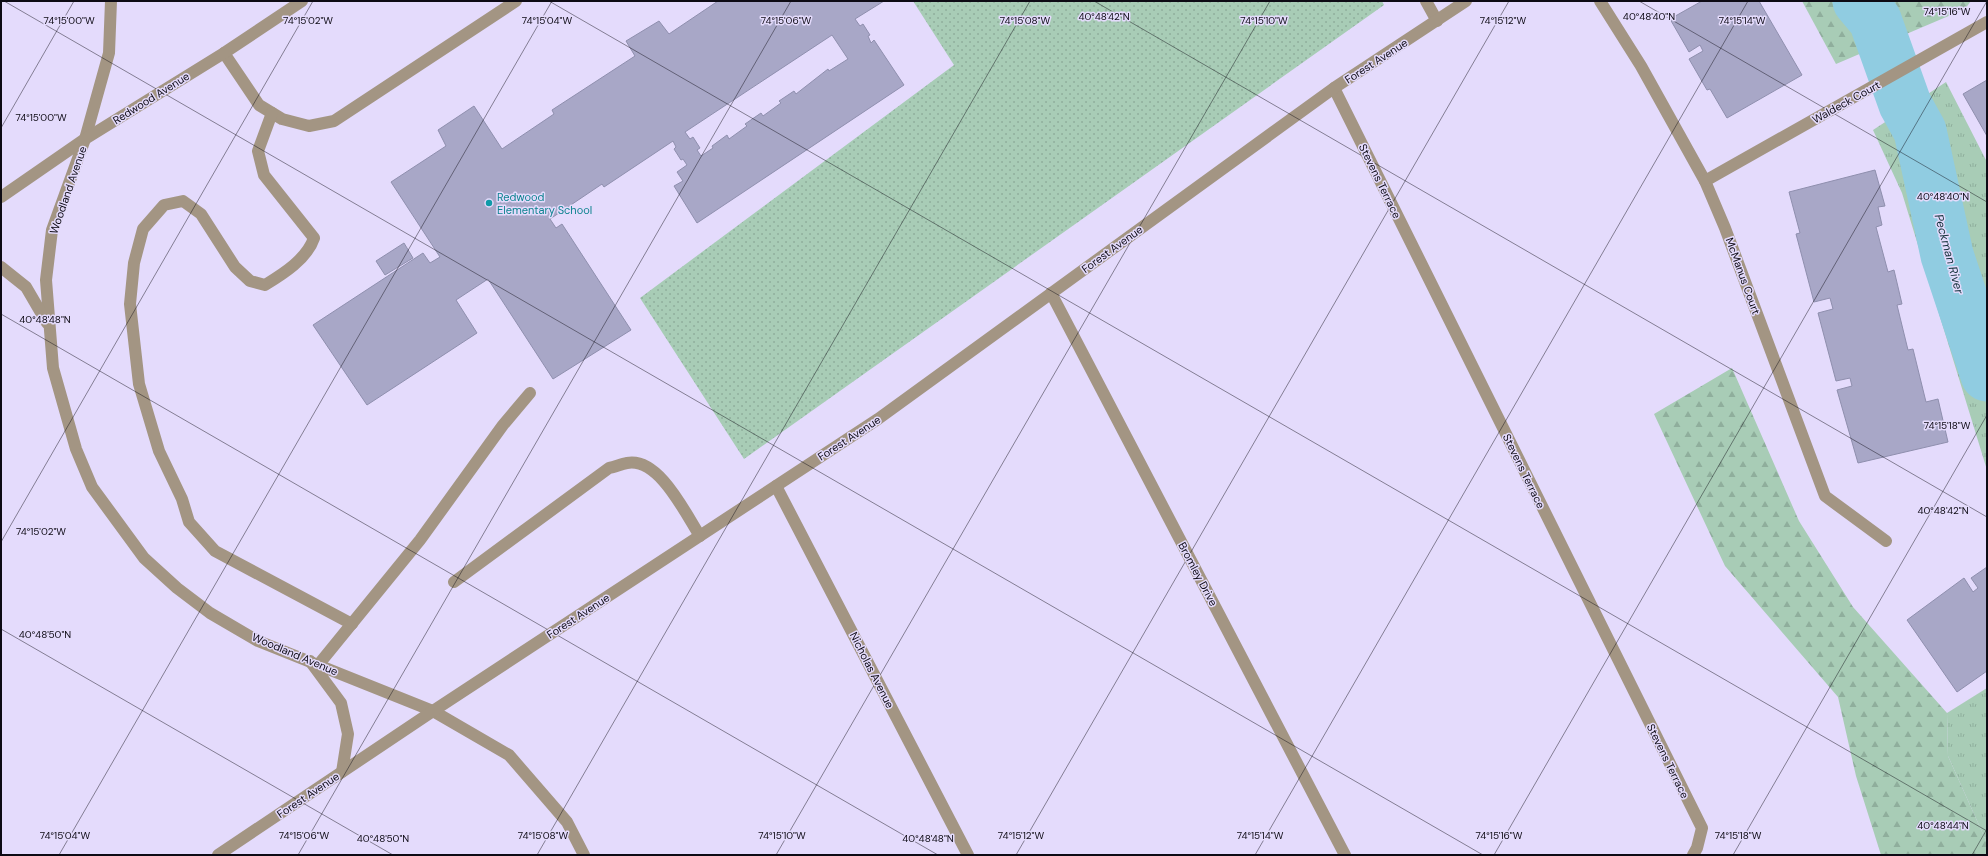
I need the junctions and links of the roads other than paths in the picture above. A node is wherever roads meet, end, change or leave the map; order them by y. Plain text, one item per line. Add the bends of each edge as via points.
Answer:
1 (111, 1) edge
2 (302, 1) edge
3 (516, 1) edge
4 (1426, 1) edge
5 (1466, 1) edge
6 (1600, 1) edge
7 (1436, 20) junction
8 (1987, 22) edge
9 (224, 53) junction
10 (1334, 88) junction
11 (272, 113) junction
12 (85, 139) junction
13 (1705, 181) junction
14 (1, 197) edge
15 (1, 267) edge
16 (1051, 294) junction
17 (48, 325) junction
18 (530, 394) dead end
19 (776, 486) junction
20 (700, 536) junction
21 (1886, 541) dead end
22 (454, 582) dead end
23 (352, 624) junction
24 (314, 662) junction
25 (433, 711) junction
26 (342, 772) junction
27 (218, 855) edge
28 (584, 855) edge
29 (968, 855) edge
30 (1345, 855) edge
31 (1693, 855) edge

1 - 12 street, Woodland Avenue via 109,53
2 - 9 street, Redwood Avenue
3 - 11 street via 334,120 309,126 282,119
4 - 7 street
5 - 7 street, Forest Avenue
6 - 13 street, McManus Court via 1641,66
7 - 10 street, Forest Avenue
8 - 13 street, Waldeck Court
9 - 11 street via 259,105
9 - 12 street, Redwood Avenue
10 - 16 street, Forest Avenue
10 - 31 street, Stevens Terrace via 1702,828
11 - 23 street via 258,151 264,175 314,238 311,248 265,285 250,281 235,267 201,214 183,201 164,205 144,229 134,263 130,304 139,384 159,451 182,499 189,522 215,551
12 - 14 street, Redwood Avenue
12 - 17 street, Woodland Avenue via 52,230 46,280
13 - 21 street, McManus Court via 1825,496
15 - 17 street via 26,287
16 - 19 street, Forest Avenue via 878,419
16 - 30 street, Bromley Drive
17 - 24 street, Woodland Avenue via 52,368 76,449 92,487 139,552 176,588 210,613 258,641
18 - 23 street via 503,425 420,540
19 - 20 street, Forest Avenue
19 - 29 street, Nicholas Avenue
20 - 22 street via 664,481 646,466 628,462 609,468
20 - 25 street, Forest Avenue
23 - 24 street
24 - 25 street, Woodland Avenue
24 - 26 street via 341,703 348,734
25 - 26 street, Forest Avenue
25 - 28 street, Woodland Avenue via 509,755 567,822
26 - 27 street, Forest Avenue

